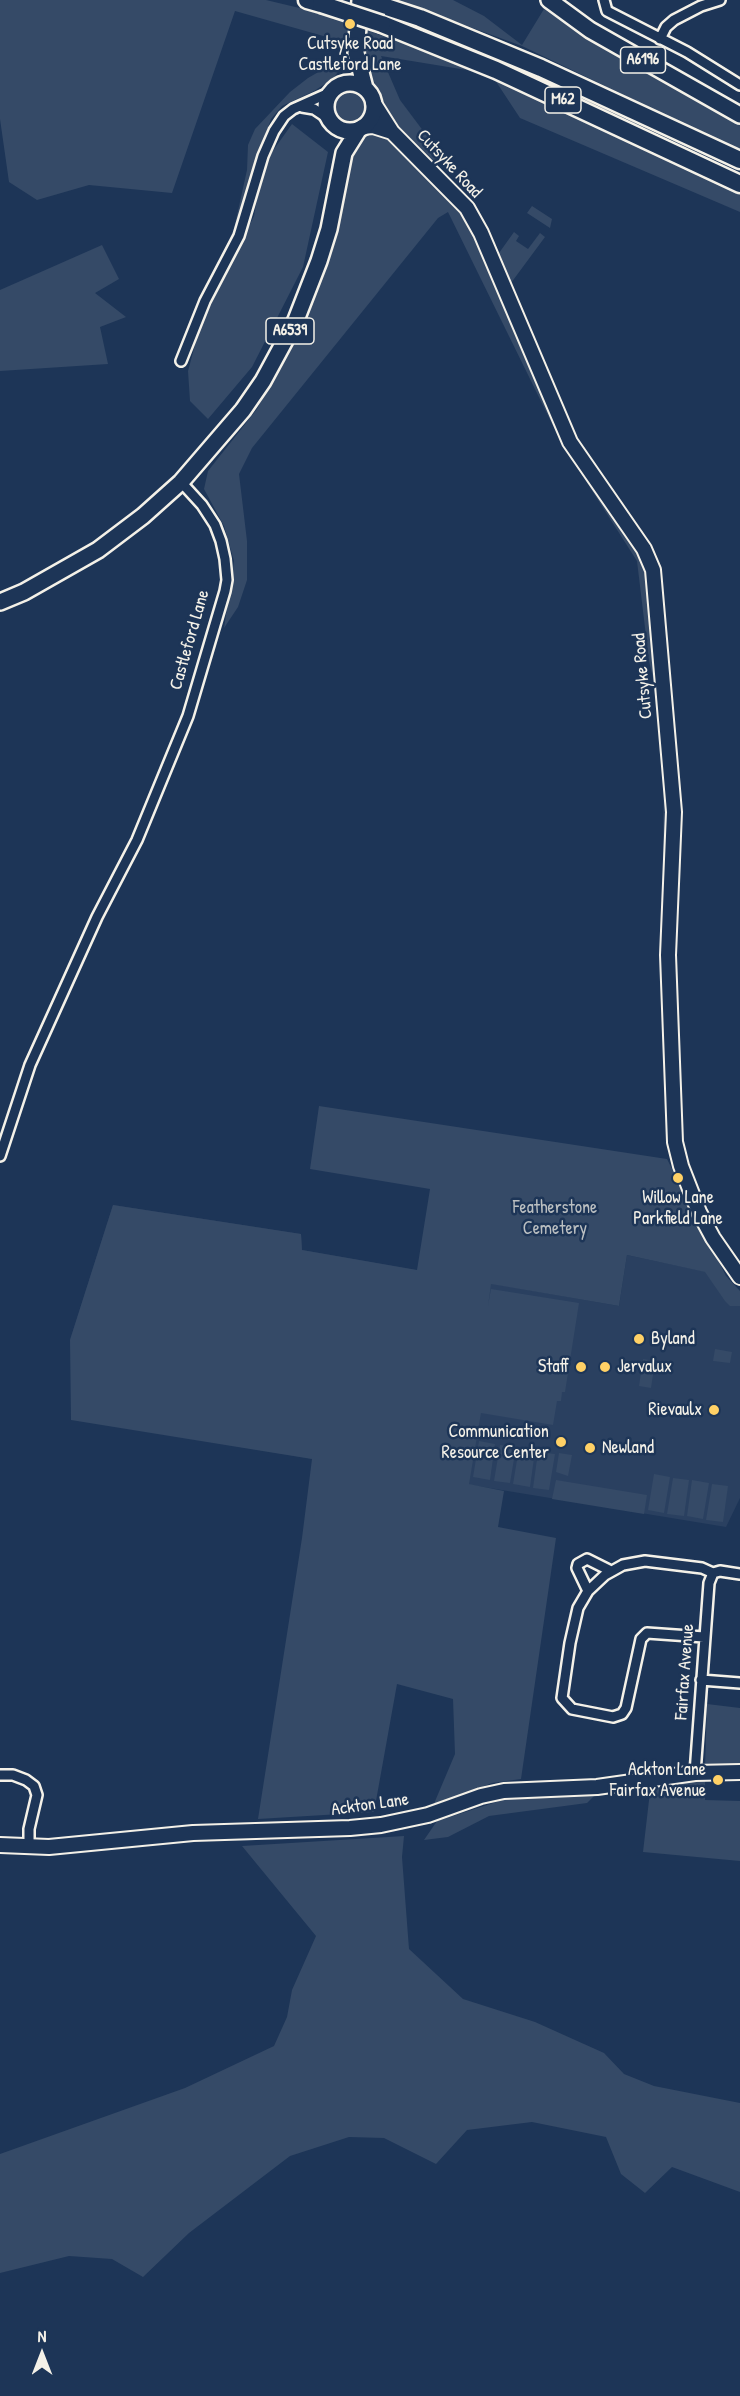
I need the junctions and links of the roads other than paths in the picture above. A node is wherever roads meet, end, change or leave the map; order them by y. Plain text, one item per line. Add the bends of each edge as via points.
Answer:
1 (360, 0) edge
2 (365, 0) edge
3 (549, 0) edge
4 (603, 0) edge
5 (720, 0) edge
6 (314, 2) edge
7 (660, 39) junction
8 (356, 53) junction
9 (740, 85) edge
10 (333, 89) junction
11 (369, 95) junction
12 (302, 106) junction
13 (740, 115) edge
14 (331, 122) junction
15 (360, 128) junction
16 (392, 132) junction
17 (344, 153) junction
18 (740, 160) edge
19 (740, 184) edge
20 (181, 361) dead end
21 (181, 482) junction
22 (0, 602) edge
23 (0, 1156) edge
24 (740, 1277) edge
25 (611, 1571) junction
26 (713, 1573) junction
27 (740, 1574) edge
28 (588, 1591) junction
29 (704, 1637) junction
30 (702, 1680) junction
31 (740, 1683) edge
32 (740, 1772) edge
33 (695, 1773) junction
34 (0, 1775) edge
35 (0, 1845) edge
36 (29, 1847) junction

1 - 8 main road, Cutsyke Road
2 - 18 highway, M62 via 420,18 541,68
3 - 13 main road, A6196 via 590,30
4 - 7 street via 607,11
5 - 7 street via 674,20
6 - 19 highway, M62, bridge via 382,24 516,79
7 - 9 street
8 - 10 main road, Cutsyke Road
8 - 11 main road, Cutsyke Road
10 - 11 main road via 359,84
10 - 12 street
10 - 14 main road via 326,106
11 - 15 main road via 372,115
11 - 16 main road, Cutsyke Road
12 - 14 street via 314,109
12 - 20 street via 284,116 274,131 239,236 205,301
14 - 15 main road via 346,130
14 - 17 main road
15 - 16 main road, Cutsyke Road via 373,126
15 - 17 main road, A6539
16 - 24 main road, Cutsyke Road via 467,208 570,442 644,549 653,570 674,812 668,955 675,1142 699,1212
17 - 21 main road, A6539 via 329,229 296,320 243,410
21 - 22 main road, A6539 via 98,550
21 - 23 street, Castleford Lane via 215,525 225,559 225,591 188,716 141,832 97,916 30,1065
25 - 26 street via 645,1561 702,1568
25 - 28 street
25 - 28 street via 587,1559 578,1564
26 - 27 street via 720,1570
26 - 29 street, Fairfax Avenue
28 - 29 street via 573,1624 563,1686 562,1698 572,1709 614,1717 622,1714 641,1639 647,1633
29 - 30 street, Fairfax Avenue
30 - 31 street
30 - 33 street, Fairfax Avenue
32 - 33 main road, Ackton Lane
33 - 36 main road, Ackton Lane via 597,1787 492,1793 428,1815 381,1825 202,1833
34 - 36 street via 26,1780 34,1786 37,1795
35 - 36 main road, Ackton Lane

